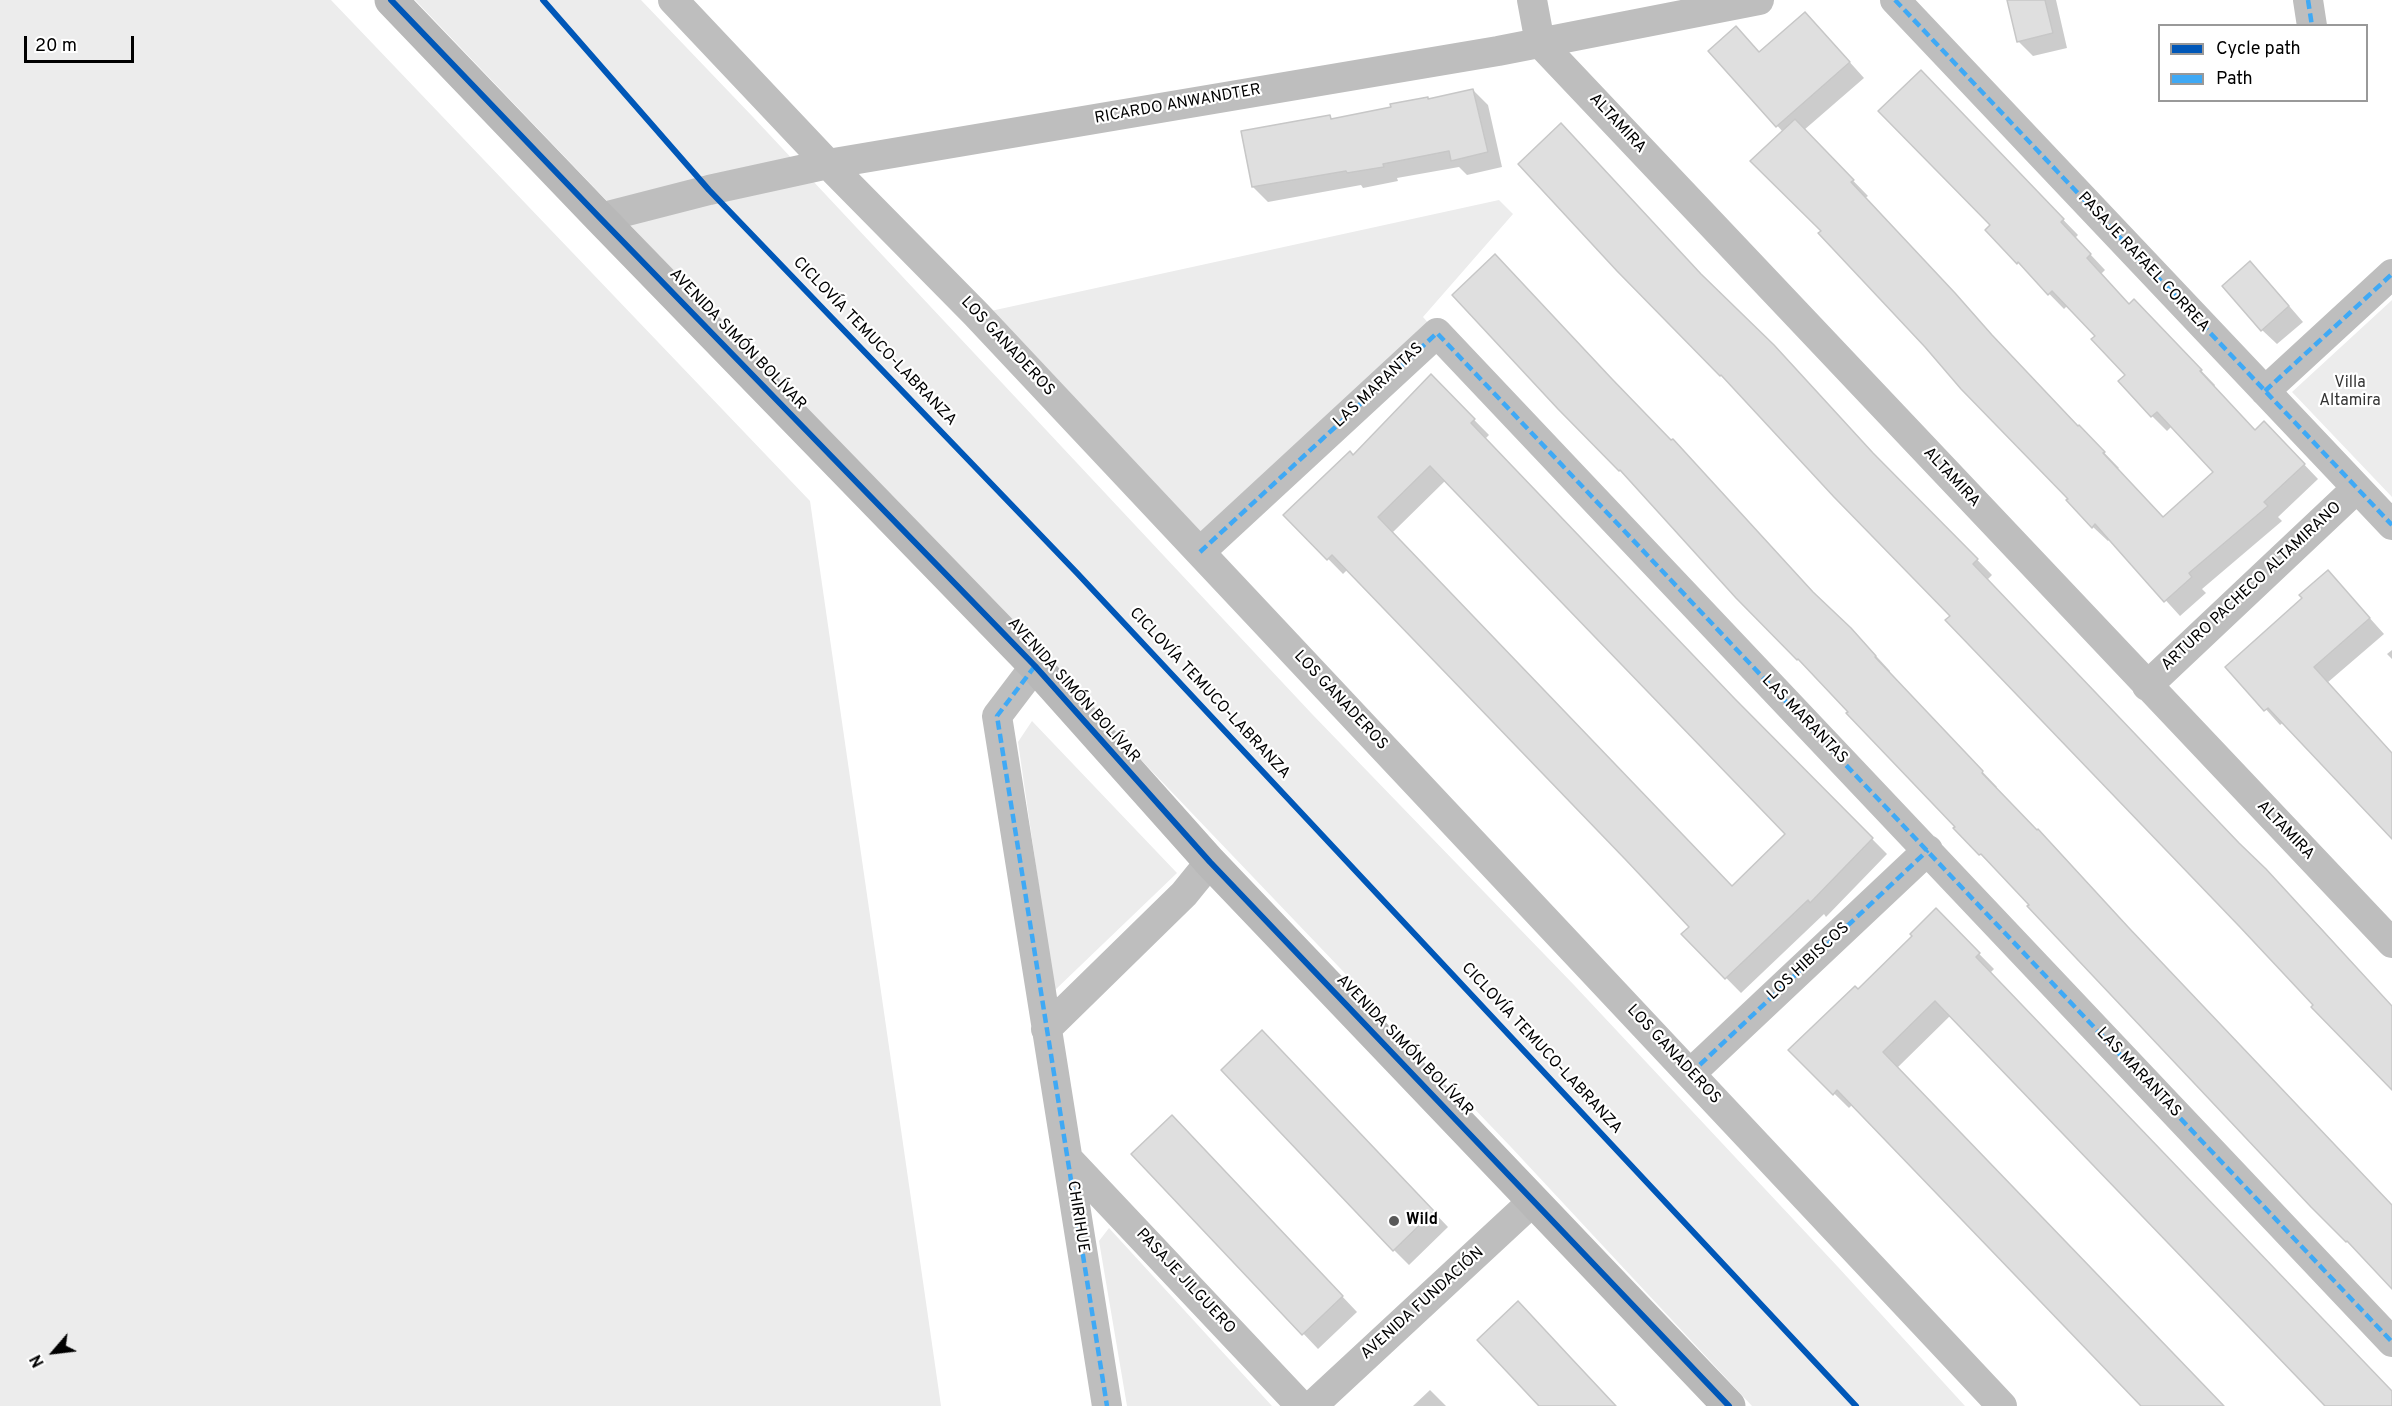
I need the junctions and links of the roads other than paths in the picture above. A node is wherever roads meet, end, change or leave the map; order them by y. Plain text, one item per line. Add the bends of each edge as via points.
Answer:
1 (391, 0) edge
2 (673, 0) edge
3 (1532, 0) edge
4 (1759, 0) edge
5 (1895, 0) edge
6 (2308, 0) edge
7 (2312, 24) edge
8 (1540, 43) junction
9 (828, 165) junction
10 (600, 218) junction
11 (2392, 274) edge
12 (2265, 391) junction
13 (2357, 488) junction
14 (2392, 525) edge
15 (1200, 552) junction
16 (1035, 666) junction
17 (2147, 686) junction
18 (1928, 850) junction
19 (1210, 862) junction
20 (2392, 943) edge
21 (1046, 1029) junction
22 (1690, 1074) junction
23 (1068, 1159) junction
24 (1533, 1200) junction
25 (2392, 1342) edge
26 (1107, 1406) edge
27 (1301, 1406) edge
28 (1312, 1406) edge
29 (1729, 1406) edge
30 (2002, 1406) edge

1 - 10 street, AVENIDA SIMÓN BOLÍVAR
2 - 9 street, LOS GANADEROS
3 - 8 street
4 - 8 street, RICARDO ANWANDTER
5 - 12 street, PASAJE RAFAEL CORREA
6 - 7 street
8 - 9 street, RICARDO ANWANDTER
8 - 17 street, ALTAMIRA
9 - 10 street, RICARDO ANWANDTER
9 - 15 street, LOS GANADEROS via 976,314
10 - 16 street, AVENIDA SIMÓN BOLÍVAR
11 - 12 street
12 - 13 street, PASAJE RAFAEL CORREA
13 - 14 street, PASAJE RAFAEL CORREA
13 - 17 street, ARTURO PACHECO ALTAMIRANO
15 - 18 street, LAS MARANTAS via 1437,333
15 - 22 street, LOS GANADEROS
16 - 19 street, AVENIDA SIMÓN BOLÍVAR
16 - 21 street, CHIRIHUE via 997,716
17 - 20 street, ALTAMIRA
18 - 22 street, LOS HIBISCOS
18 - 25 street, LAS MARANTAS
19 - 21 street via 1184,894
19 - 24 street, AVENIDA SIMÓN BOLÍVAR
21 - 23 street, CHIRIHUE
22 - 30 street, LOS GANADEROS
23 - 26 street, CHIRIHUE
23 - 27 street, PASAJE JILGUERO
24 - 28 street, AVENIDA FUNDACIÓN
24 - 29 street, AVENIDA SIMÓN BOLÍVAR

